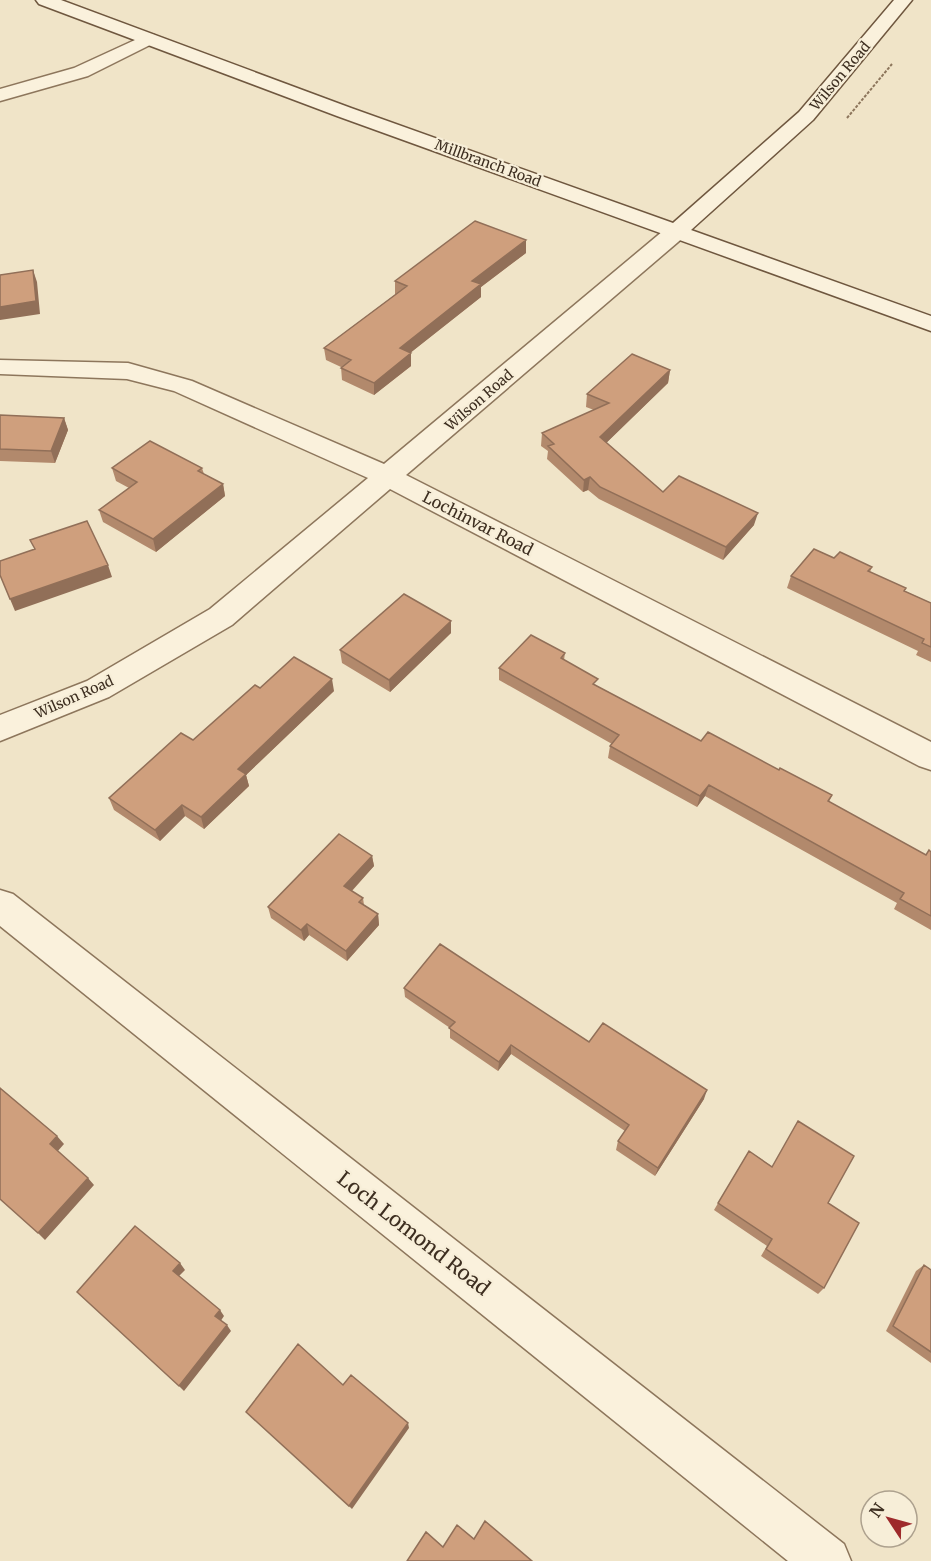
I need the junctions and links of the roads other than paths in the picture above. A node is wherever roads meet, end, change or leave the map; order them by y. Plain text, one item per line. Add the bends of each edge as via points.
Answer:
1 (45, 0) edge
2 (903, 0) edge
3 (148, 39) junction
4 (0, 95) edge
5 (677, 231) junction
6 (931, 324) edge
7 (0, 367) edge
8 (389, 477) junction
9 (0, 728) edge
10 (931, 757) edge
11 (0, 905) edge
12 (827, 1561) edge

1 - 3 street, Millbranch Road
2 - 5 street, Wilson Road via 806,116
3 - 4 street via 81,72
3 - 5 street, Millbranch Road
5 - 6 street, Millbranch Road
5 - 8 street, Wilson Road
7 - 8 street, Lochinvar Road via 128,371 183,386
8 - 9 street, Wilson Road via 221,617 98,689
8 - 10 street, Lochinvar Road
11 - 12 street, Loch Lomond Road

